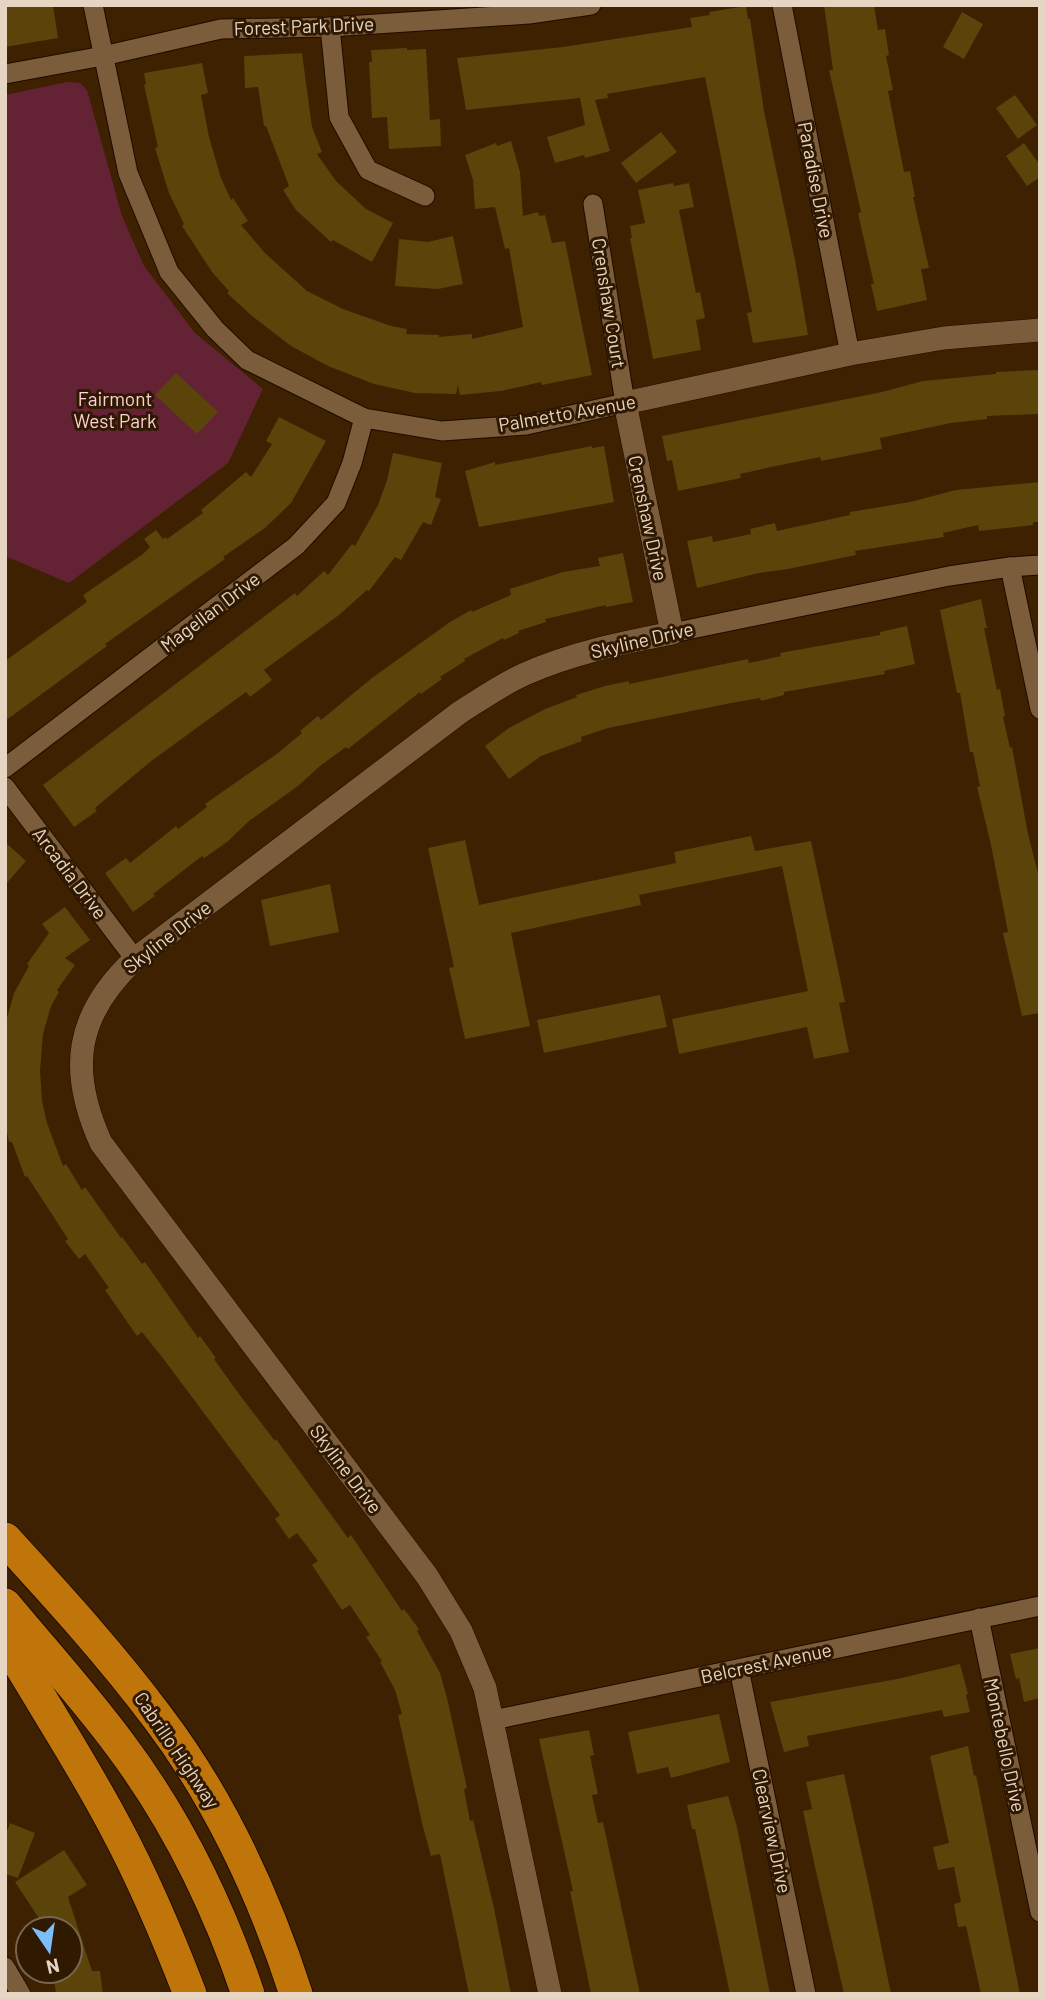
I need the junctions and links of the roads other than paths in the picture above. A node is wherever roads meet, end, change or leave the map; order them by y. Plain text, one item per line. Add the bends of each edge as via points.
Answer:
1 (93, 5) edge
2 (591, 5) edge
3 (782, 5) edge
4 (330, 27) junction
5 (103, 55) junction
6 (5, 75) edge
7 (425, 196) dead end
8 (593, 204) dead end
9 (1040, 330) edge
10 (850, 354) junction
11 (625, 403) junction
12 (363, 418) junction
13 (1040, 565) edge
14 (1010, 567) junction
15 (672, 633) junction
16 (1040, 709) edge
17 (5, 768) edge
18 (5, 788) edge
19 (135, 959) junction
20 (5, 1539) edge
21 (5, 1605) edge
22 (1040, 1606) edge
23 (979, 1618) junction
24 (5, 1639) edge
25 (739, 1668) junction
26 (493, 1720) junction
27 (200, 1780) junction
28 (1040, 1912) edge
29 (5, 1967) edge
30 (21, 1994) edge
31 (190, 1994) edge
32 (248, 1994) edge
33 (296, 1994) edge
34 (317, 1994) edge
35 (550, 1994) edge
36 (806, 1994) edge

1 - 5 street, Palmetto Avenue
2 - 4 street, Forest Park Drive via 529,14
3 - 10 street, Paradise Drive
4 - 5 street, Forest Park Drive via 221,29
4 - 7 street via 339,117 368,170
5 - 6 street, Forest Park Drive
5 - 12 street, Palmetto Avenue via 128,173 169,272 215,330 247,360
8 - 11 street, Crenshaw Court
9 - 10 street, Palmetto Avenue via 944,338
10 - 11 street, Palmetto Avenue
11 - 12 street, Palmetto Avenue via 526,425 442,431
11 - 15 street, Crenshaw Drive
12 - 17 street, Magellan Drive via 336,503 296,546
13 - 14 street, Skyline Drive
14 - 15 street, Skyline Drive
14 - 16 street
15 - 19 street, Skyline Drive via 558,660 491,692
18 - 19 street, Arcadia Drive
19 - 26 street, Skyline Drive via 101,999 82,1046 84,1098 101,1143 427,1576 475,1660
20 - 27 highway, Cabrillo Highway via 119,1667
21 - 32 highway via 121,1747 168,1818 208,1893
22 - 23 street, Belcrest Avenue
23 - 25 street, Belcrest Avenue
23 - 28 street, Montebello Drive
24 - 31 highway via 117,1829
25 - 26 street, Belcrest Avenue
25 - 36 street, Clearview Drive
26 - 35 street, Skyline Drive
27 - 33 highway, Cabrillo Highway via 260,1892
27 - 34 highway via 274,1899
29 - 30 street

